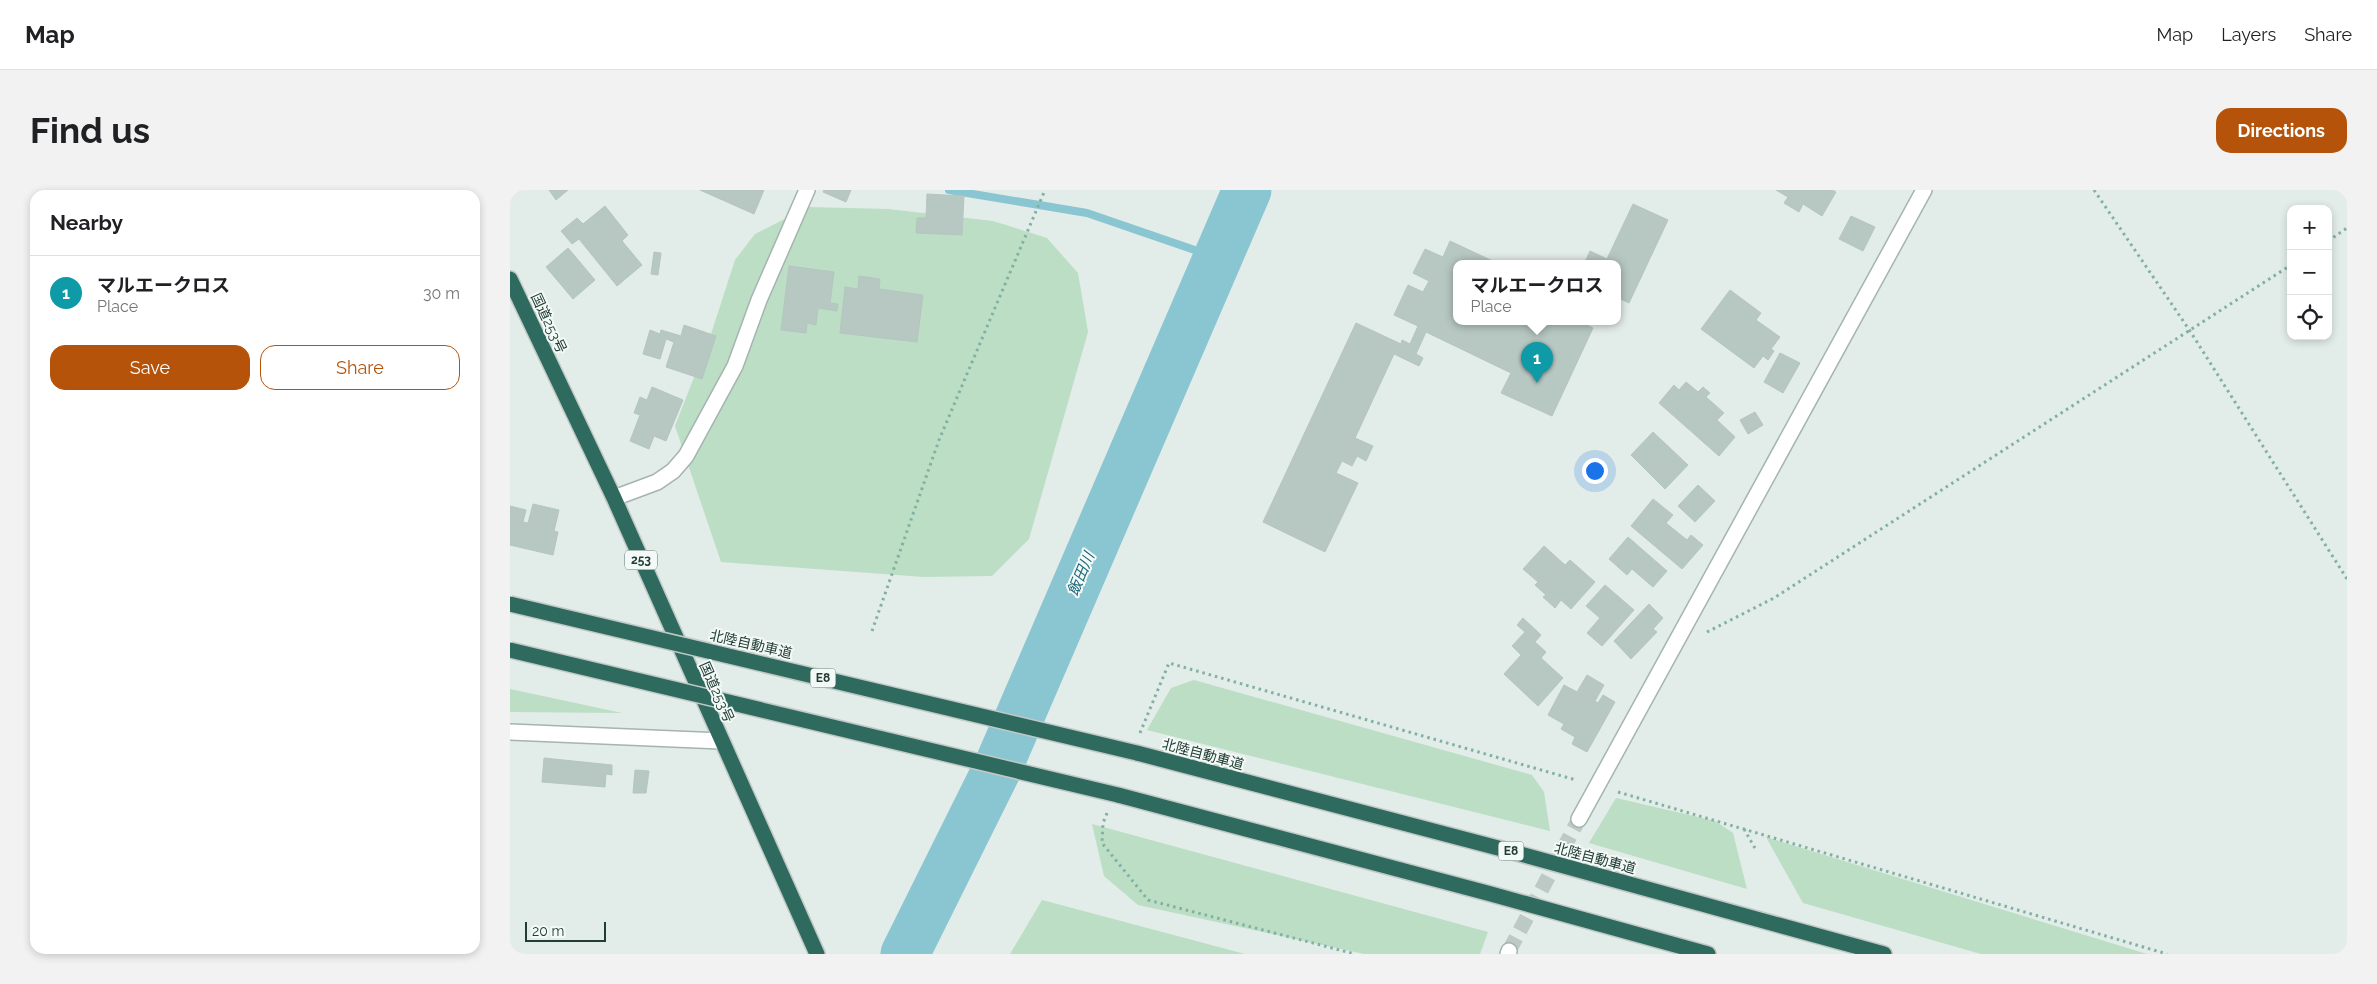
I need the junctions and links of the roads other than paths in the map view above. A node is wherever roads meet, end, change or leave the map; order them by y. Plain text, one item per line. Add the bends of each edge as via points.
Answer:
1 (806, 190) edge
2 (1924, 190) edge
3 (510, 280) edge
4 (614, 498) junction
5 (510, 604) edge
6 (510, 650) edge
7 (510, 732) edge
8 (721, 741) junction
9 (1580, 819) tunnel mouth
10 (817, 954) edge
11 (1708, 954) edge
12 (1884, 954) edge

1 - 4 street via 759,300 736,366 686,456 657,482
2 - 9 street
3 - 4 highway, 国道253号 / 253
4 - 8 highway, 国道253号 / 253
5 - 12 highway, 北陸自動車道 / E8, bridge via 1136,753
6 - 11 highway, bridge via 1118,796
7 - 8 street
8 - 10 highway, 国道253号 / 253

